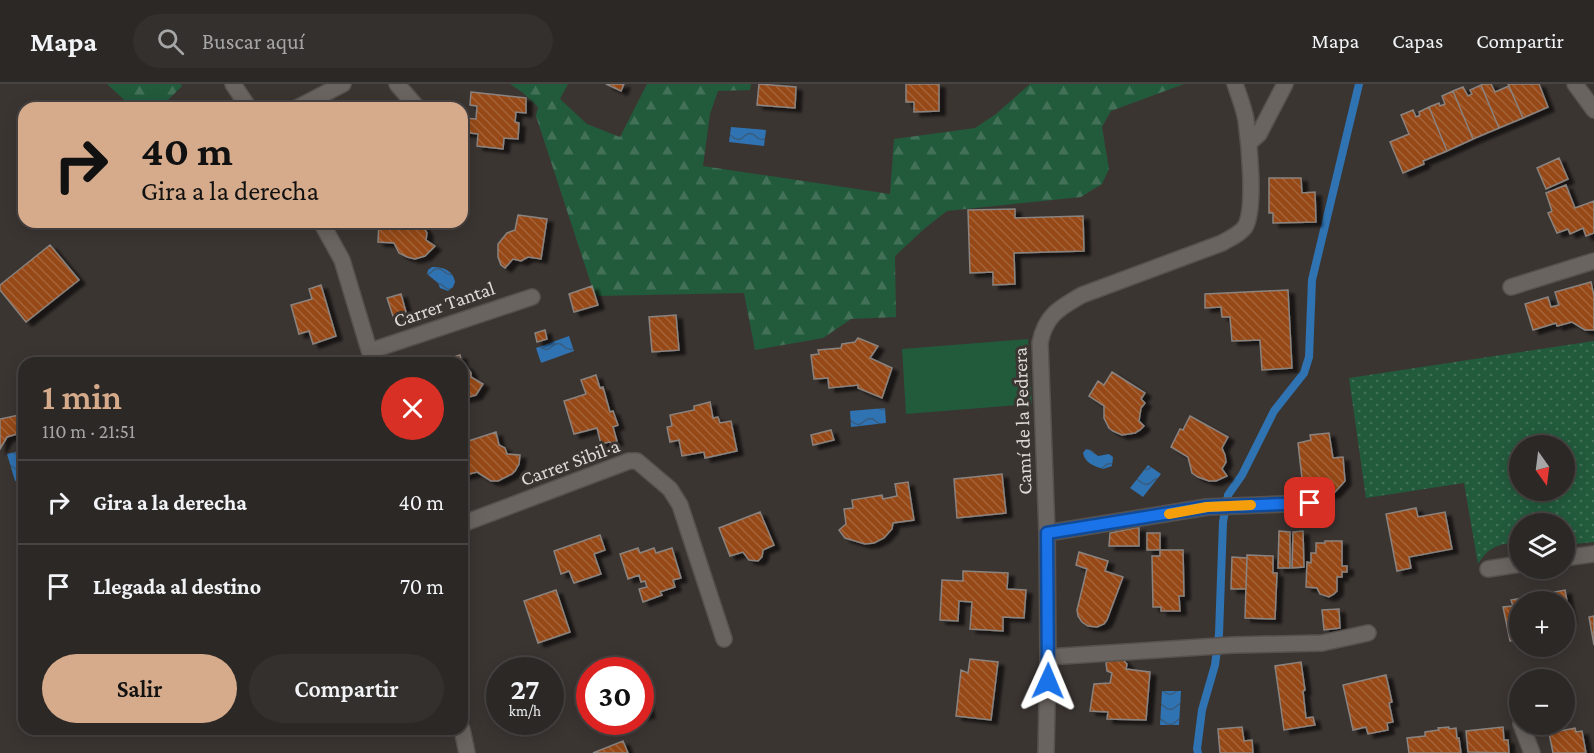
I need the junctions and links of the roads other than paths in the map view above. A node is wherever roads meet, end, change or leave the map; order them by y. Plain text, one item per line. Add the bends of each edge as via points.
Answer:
1 (233, 84) edge
2 (343, 84) edge
3 (397, 84) edge
4 (1235, 84) edge
5 (1286, 84) edge
6 (1575, 84) edge
7 (245, 102) edge
8 (308, 102) edge
9 (413, 102) edge
10 (1594, 110) edge
11 (1249, 143) junction
12 (324, 228) edge
13 (1594, 261) edge
14 (1511, 287) dead end
15 (532, 297) dead end
16 (372, 357) edge
17 (1310, 503) dead end
18 (468, 522) edge
19 (1047, 533) junction
20 (1594, 554) edge
21 (1575, 557) edge
22 (1509, 566) edge
23 (1488, 569) dead end
24 (1368, 633) dead end
25 (724, 639) dead end
26 (1048, 657) junction
27 (463, 735) edge
28 (1525, 735) edge
29 (467, 753) edge
30 (1046, 753) edge
31 (1532, 753) edge

1 - 7 street
2 - 8 street
3 - 9 street
4 - 11 street, Camí de la Pedrera
5 - 11 street via 1259,134
6 - 10 street
11 - 19 street, Camí de la Pedrera via 1250,215 1237,235 1082,296 1046,323 1040,343
12 - 16 street via 342,260
13 - 14 street
15 - 16 street, Carrer Tantal
17 - 19 street via 1207,507
18 - 25 street, Carrer Sibil·a via 637,461 670,489 680,505
19 - 26 street, Camí de la Pedrera
20 - 21 street
22 - 23 street
24 - 26 street via 1322,643
26 - 30 street, Camí de la Pedrera
27 - 29 street
28 - 31 street

